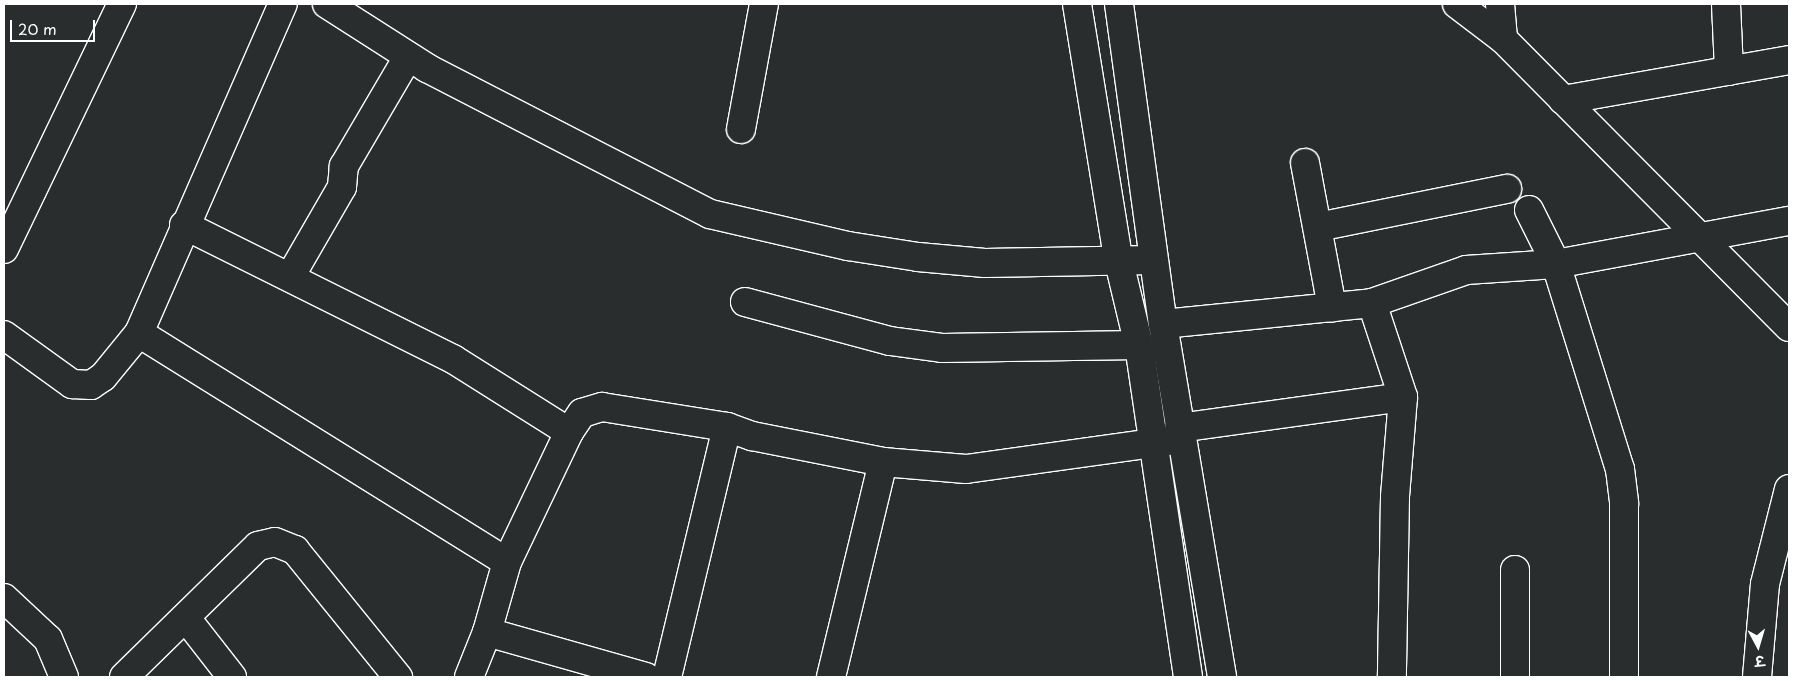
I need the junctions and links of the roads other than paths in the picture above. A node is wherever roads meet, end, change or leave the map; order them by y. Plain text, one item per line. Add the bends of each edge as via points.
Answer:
1 (122, 4) edge
2 (283, 4) edge
3 (327, 4) edge
4 (764, 4) edge
5 (1077, 4) edge
6 (1119, 4) edge
7 (1457, 4) edge
8 (1500, 4) edge
9 (1726, 4) edge
10 (1503, 39) junction
11 (408, 57) junction
12 (1789, 60) edge
13 (1729, 71) junction
14 (1562, 100) junction
15 (741, 129) dead end
16 (1305, 163) dead end
17 (1507, 189) dead end
18 (1529, 210) dead end
19 (1789, 221) edge
20 (184, 225) junction
21 (1318, 227) junction
22 (1698, 239) junction
23 (4, 248) edge
24 (1153, 260) junction
25 (1120, 262) junction
26 (1556, 264) junction
27 (290, 277) junction
28 (745, 302) dead end
29 (1372, 303) junction
30 (1332, 306) junction
31 (1163, 324) junction
32 (1789, 327) edge
33 (139, 333) junction
34 (5, 339) edge
35 (1139, 345) junction
36 (1403, 397) junction
37 (727, 427) junction
38 (569, 432) junction
39 (1180, 433) junction
40 (1153, 443) junction
41 (883, 462) junction
42 (1789, 489) edge
43 (507, 562) junction
44 (1515, 570) dead end
45 (4, 598) edge
46 (186, 618) junction
47 (487, 632) junction
48 (64, 677) edge
49 (124, 677) edge
50 (232, 677) edge
51 (398, 677) edge
52 (469, 677) edge
53 (646, 677) edge
54 (668, 677) edge
55 (831, 677) edge
56 (1188, 677) edge
57 (1222, 677) edge
58 (1392, 677) edge
59 (1515, 677) edge
60 (1624, 677) edge
61 (1757, 677) edge

1 - 23 street
2 - 20 street
3 - 11 street
4 - 15 street
5 - 25 street
6 - 24 street
7 - 10 street
8 - 10 street
9 - 13 street
10 - 14 street
11 - 25 street via 710,214 848,246 918,257 985,263
11 - 27 street via 344,166 342,187
12 - 13 street
13 - 14 street
14 - 22 street
16 - 21 street
17 - 21 street
18 - 26 street
19 - 22 street
20 - 27 street
20 - 33 street
21 - 30 street
22 - 26 street
22 - 32 street
24 - 25 street
24 - 31 street
25 - 35 street
26 - 29 street via 1466,270
26 - 60 street via 1620,469 1624,504
27 - 38 street via 453,359
28 - 35 street via 890,341 942,348
29 - 30 street
29 - 36 street
30 - 31 street
31 - 39 street
33 - 34 street via 103,377 91,385 72,384
33 - 43 street
35 - 40 street
36 - 39 street
36 - 58 street via 1396,497
37 - 38 street via 602,407 582,413
37 - 41 street via 752,436
37 - 54 street
38 - 43 street
39 - 40 street
39 - 57 street
40 - 41 street via 966,469
40 - 56 street
41 - 55 street
42 - 61 street via 1765,584
43 - 47 street
44 - 59 street
45 - 48 street via 48,639
46 - 49 street
46 - 50 street
46 - 51 street via 258,546 275,542 295,550
47 - 52 street
47 - 53 street

